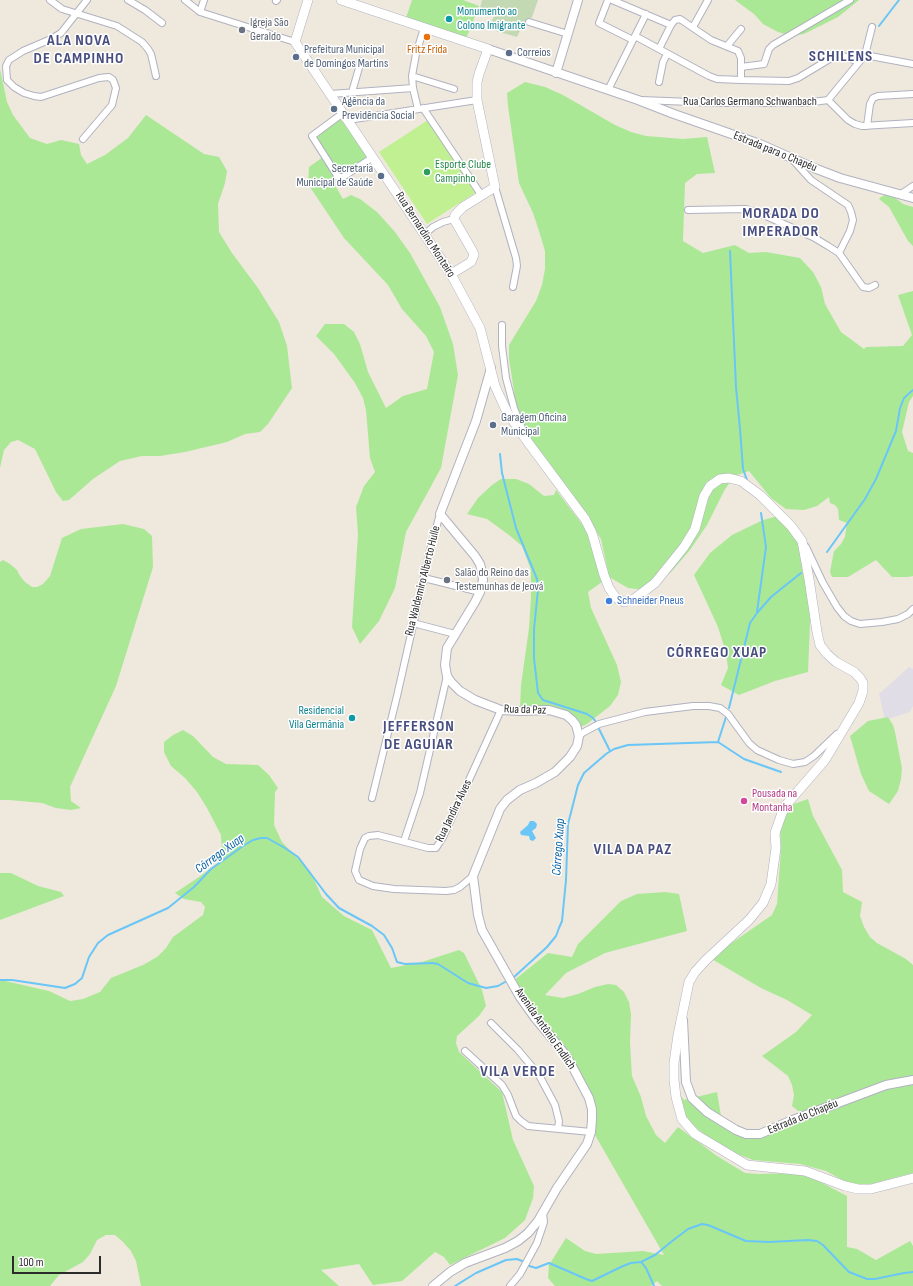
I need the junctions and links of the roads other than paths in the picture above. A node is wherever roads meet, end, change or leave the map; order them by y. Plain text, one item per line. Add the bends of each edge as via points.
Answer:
1 (50, 0) edge
2 (87, 0) edge
3 (128, 0) edge
4 (186, 0) edge
5 (204, 0) edge
6 (308, 0) edge
7 (341, 0) edge
8 (578, 0) edge
9 (608, 0) edge
10 (612, 0) edge
11 (708, 0) edge
12 (850, 0) edge
13 (356, 2) edge
14 (200, 12) junction
15 (77, 13) junction
16 (646, 14) junction
17 (529, 22) dead end
18 (162, 23) dead end
19 (671, 25) junction
20 (694, 27) junction
21 (872, 27) dead end
22 (424, 28) junction
23 (741, 29) dead end
24 (568, 34) junction
25 (634, 38) junction
26 (296, 42) junction
27 (728, 46) junction
28 (658, 49) junction
29 (488, 50) junction
30 (667, 54) junction
31 (865, 56) junction
32 (361, 61) dead end
33 (859, 62) junction
34 (913, 64) edge
35 (741, 67) junction
36 (556, 73) junction
37 (156, 76) dead end
38 (412, 76) junction
39 (741, 80) junction
40 (659, 82) dead end
41 (413, 88) junction
42 (454, 89) dead end
43 (608, 90) junction
44 (352, 92) junction
45 (330, 94) junction
46 (913, 94) edge
47 (478, 100) junction
48 (638, 100) junction
49 (828, 100) junction
50 (420, 109) junction
51 (346, 117) junction
52 (913, 123) edge
53 (868, 126) junction
54 (83, 139) dead end
55 (373, 157) junction
56 (792, 158) junction
57 (913, 186) edge
58 (495, 187) junction
59 (901, 194) junction
60 (482, 196) junction
61 (913, 198) edge
62 (688, 210) dead end
63 (454, 219) junction
64 (425, 234) junction
65 (839, 253) junction
66 (451, 274) junction
67 (875, 285) dead end
68 (513, 287) dead end
69 (502, 325) dead end
70 (491, 368) junction
71 (527, 441) junction
72 (440, 514) junction
73 (802, 541) junction
74 (424, 578) junction
75 (480, 592) junction
76 (913, 609) edge
77 (413, 623) junction
78 (454, 634) junction
79 (447, 676) junction
80 (501, 710) junction
81 (851, 719) junction
82 (579, 736) junction
83 (372, 798) dead end
84 (404, 841) junction
85 (473, 876) junction
86 (683, 1013) junction
87 (492, 1023) dead end
88 (465, 1051) dead end
89 (913, 1080) edge
90 (558, 1129) junction
91 (591, 1132) junction
92 (913, 1178) edge
93 (543, 1213) junction
94 (433, 1286) edge
95 (510, 1286) edge

1 - 15 street via 62,9
2 - 15 street
3 - 18 street
4 - 14 street
5 - 14 street
6 - 26 main road
7 - 13 main road
8 - 24 street
9 - 25 street via 600,20 601,24
10 - 16 street
11 - 20 street
12 - 35 street via 772,45 764,64
13 - 22 main road
14 - 26 street
15 - 37 street via 117,26 142,42 151,54
15 - 54 street via 56,37 30,47 9,60 6,72 7,80 14,87 24,93 41,97 99,78 110,77 116,88 112,105
16 - 19 street
16 - 25 street
17 - 24 street
19 - 20 street via 680,19
19 - 28 street
20 - 27 street via 711,40
21 - 31 street
22 - 29 main road
22 - 38 street
23 - 27 street
24 - 36 street
25 - 28 street
25 - 43 street
26 - 45 main road, Rua Bernardino Monteiro
27 - 35 street via 739,52
28 - 30 street
29 - 36 street, Estrada para o Chapéu
29 - 47 main road via 477,82
30 - 39 street via 712,78
30 - 40 street
31 - 33 street, Rua Carlos Germano Schwanbach
31 - 34 street
32 - 44 street
33 - 39 street via 838,54 794,80
33 - 49 street, Rua Carlos Germano Schwanbach
35 - 39 street
36 - 43 street, Estrada para o Chapéu
38 - 41 street
38 - 42 street
41 - 44 street
41 - 50 street
43 - 48 street, Estrada para o Chapéu
44 - 45 street
45 - 51 main road, Rua Bernardino Monteiro
46 - 53 street via 873,98
47 - 50 street
47 - 58 main road
48 - 49 street, Rua Carlos Germano Schwanbach via 806,103
48 - 56 street, Estrada para o Chapéu
49 - 53 street via 851,122
50 - 51 street
50 - 60 street
51 - 55 main road, Rua Bernardino Monteiro
51 - 55 street via 312,136 338,177 343,177
52 - 53 street
55 - 64 main road, Rua Bernardino Monteiro
56 - 59 street, Estrada para o Chapéu via 840,178
56 - 65 street via 810,180 848,205 852,212 850,231
57 - 59 street
58 - 60 main road
58 - 68 street via 516,258
59 - 61 street, Estrada para o Chapéu
60 - 63 main road via 458,212
62 - 65 street via 752,210
63 - 64 street via 433,227
63 - 66 main road via 474,255 471,262
64 - 66 main road, Rua Bernardino Monteiro
65 - 67 street via 863,287
66 - 70 main road, Rua Bernardino Monteiro via 480,328
69 - 71 street via 502,346 510,395
70 - 71 main road, Rua Bernardino Monteiro via 507,412
70 - 72 street, Rua Waldemiro Alberto Hulle via 476,421
71 - 73 main road, Rua Bernardino Monteiro via 585,519 592,533 609,588 616,598 624,602 634,600 642,594 669,567 695,529 704,496 710,486 720,479 741,481 760,495
72 - 74 street, Rua Waldemiro Alberto Hulle
72 - 75 street via 480,564 483,580
73 - 76 street via 837,607 851,621 860,624 898,619
73 - 81 main road via 820,644 827,654 854,672 863,683 864,691
74 - 75 street
74 - 77 street, Rua Waldemiro Alberto Hulle
75 - 78 street
77 - 78 street
77 - 83 street, Rua Waldemiro Alberto Hulle
78 - 79 street via 445,656
79 - 80 street, Rua da Paz via 460,691
79 - 84 street via 420,793
80 - 82 street, Rua da Paz via 556,711 572,720
80 - 84 street, Rua Jandira Alves via 439,844 432,848
81 - 82 street via 814,756 805,762 793,764 758,750 749,743 728,714 720,708 709,706 645,712 599,724
81 - 86 main road via 819,769 786,804 782,812 775,833 776,848 771,884 763,903 695,972 686,992
82 - 85 street via 577,746 570,757 555,772 520,790 500,809
84 - 85 street, Rua Jandira Alves via 378,835 365,838 355,871 359,880 365,884 385,888 446,891 460,887
85 - 91 street, Avenida Antônio Endlich via 482,930 520,997 571,1064 589,1098 592,1109
86 - 89 street, Estrada do Chapéu via 686,1082 692,1098 707,1112 746,1134 760,1134 886,1085
86 - 92 main road via 674,1063 674,1086 682,1119 695,1134 747,1165 805,1171 858,1189 871,1189
87 - 90 street via 539,1075 555,1105
88 - 90 street via 495,1077 508,1095 521,1122 528,1126
90 - 91 street
91 - 93 street, Avenida Antônio Endlich
93 - 94 street via 528,1233 518,1241 465,1263
93 - 95 street, Avenida Antônio Endlich via 544,1222 536,1243 520,1274

